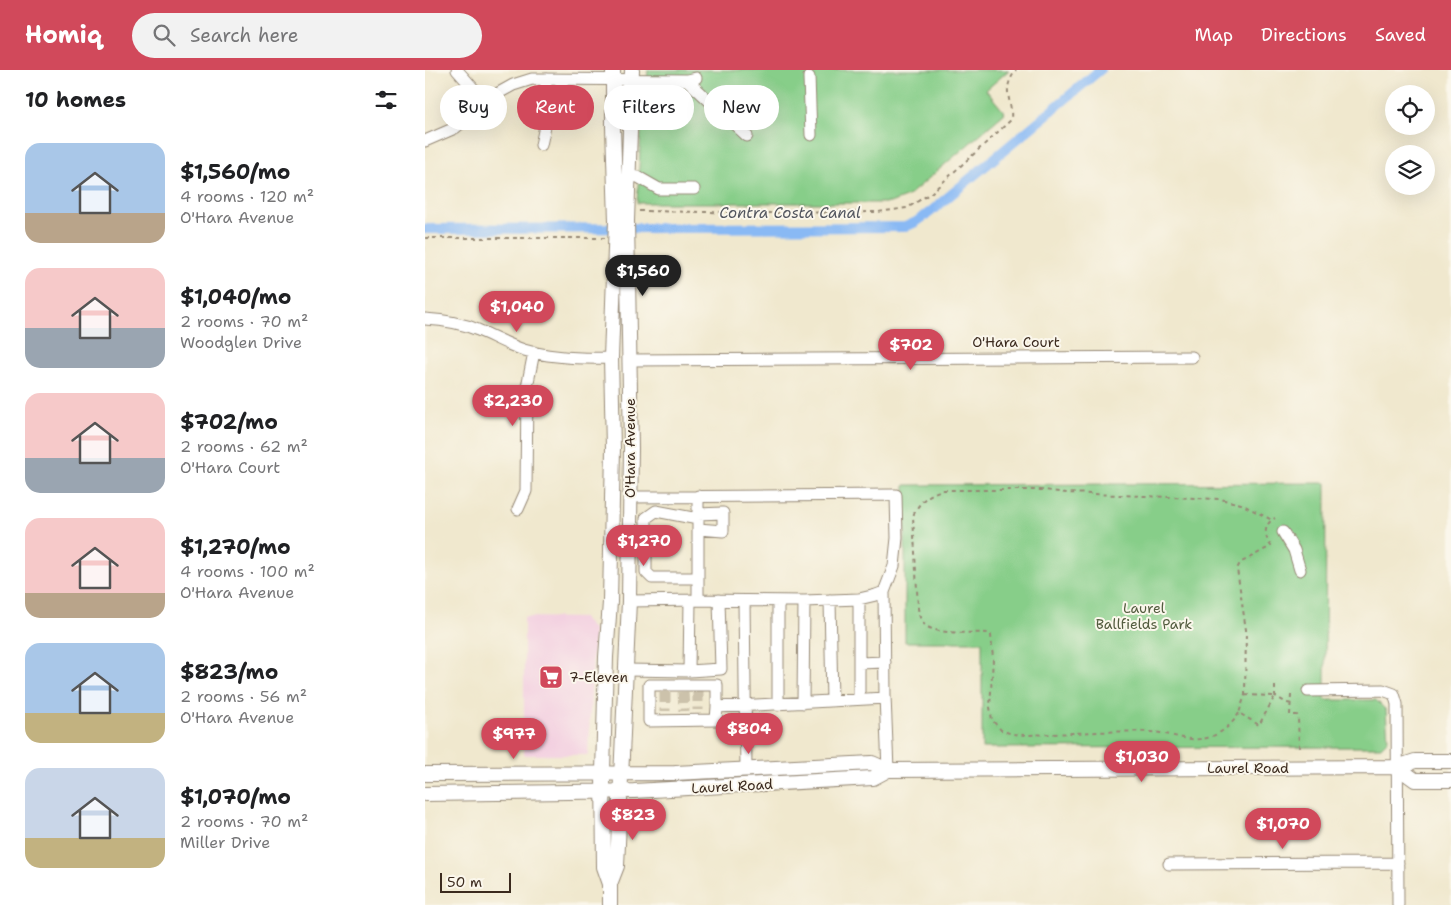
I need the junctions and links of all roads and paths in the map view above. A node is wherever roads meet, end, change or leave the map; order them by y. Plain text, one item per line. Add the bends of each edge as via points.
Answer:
1 (457, 70) edge
2 (1016, 70) edge
3 (612, 75) edge
4 (632, 75) edge
5 (662, 75) edge
6 (809, 77) dead end
7 (546, 79) junction
8 (470, 85) edge
9 (507, 88) edge
10 (450, 130) edge
11 (811, 135) dead end
12 (747, 136) dead end
13 (425, 141) edge
14 (541, 145) dead end
15 (628, 176) junction
16 (694, 189) dead end
17 (621, 227) junction
18 (425, 238) edge
19 (425, 319) edge
20 (534, 352) junction
21 (1192, 357) dead end
22 (611, 358) junction
23 (630, 360) junction
24 (699, 496) junction
25 (630, 497) junction
26 (518, 509) dead end
27 (1275, 518) dead end
28 (1272, 520) junction
29 (698, 521) junction
30 (1283, 532) dead end
31 (1300, 570) dead end
32 (698, 578) junction
33 (1242, 582) dead end
34 (1238, 583) junction
35 (884, 592) junction
36 (859, 599) junction
37 (694, 600) junction
38 (719, 600) junction
39 (830, 600) junction
40 (629, 601) junction
41 (744, 601) junction
42 (779, 601) junction
43 (804, 601) junction
44 (1248, 611) dead end
45 (1243, 612) junction
46 (1246, 641) junction
47 (1251, 641) dead end
48 (885, 662) junction
49 (859, 663) junction
50 (626, 670) junction
51 (686, 671) junction
52 (1275, 686) dead end
53 (683, 688) junction
54 (1308, 690) dead end
55 (1245, 695) junction
56 (1291, 695) dead end
57 (885, 696) junction
58 (1275, 696) junction
59 (859, 699) junction
60 (832, 701) junction
61 (803, 703) junction
62 (1292, 704) junction
63 (779, 705) junction
64 (717, 707) junction
65 (745, 707) junction
66 (1239, 712) junction
67 (1299, 749) dead end
68 (1451, 761) edge
69 (1397, 767) junction
70 (746, 769) junction
71 (888, 770) junction
72 (622, 772) junction
73 (603, 773) junction
74 (425, 774) edge
75 (1451, 780) edge
76 (621, 791) junction
77 (603, 792) junction
78 (425, 794) edge
79 (1397, 863) junction
80 (1169, 864) dead end
81 (610, 884) junction
82 (611, 905) edge
83 (1398, 905) edge

1 - 8 street
2 - 17 path via 1008,83 1011,120 931,193 907,208 878,212 670,213
3 - 4 street
3 - 7 street
3 - 17 main road, O'Hara Avenue
4 - 5 street
4 - 15 main road, O'Hara Avenue
5 - 12 street via 692,79
6 - 11 street
7 - 9 street via 532,79
7 - 14 street via 545,126
10 - 13 street
15 - 16 street via 638,177 659,189
15 - 17 main road, O'Hara Avenue
17 - 18 path
17 - 22 main road, O'Hara Avenue
17 - 23 main road, O'Hara Avenue
19 - 20 street via 475,329
20 - 22 street via 559,357
20 - 26 street via 527,387 526,491
21 - 23 street, O'Hara Court
22 - 73 main road, O'Hara Avenue via 612,496
23 - 25 main road, O'Hara Avenue
24 - 25 street
24 - 29 street
24 - 35 street via 896,495 897,538 893,566
25 - 40 main road, O'Hara Avenue
27 - 28 path
28 - 34 path via 1265,534 1271,546 1240,564
28 - 66 path via 1241,504 1220,499 1044,490 942,490 923,500 913,516 920,619 926,626 937,630 991,635 990,708 992,720 1001,730 1025,735 1150,732 1199,739 1216,735 1235,720
29 - 32 street
29 - 32 street via 656,511 646,518 646,572 652,578
30 - 31 street via 1294,550
32 - 37 street
33 - 34 path
34 - 45 path
35 - 36 street
35 - 48 street
36 - 39 street
36 - 49 street
37 - 38 street
37 - 40 street
37 - 51 street
38 - 41 street
38 - 51 street via 721,669
39 - 43 street
39 - 60 street
40 - 50 main road, O'Hara Avenue
41 - 42 street
41 - 65 street
42 - 43 street
42 - 63 street
43 - 61 street
44 - 45 path
45 - 46 path
46 - 47 path
46 - 55 path
48 - 49 street
48 - 57 street
49 - 59 street
50 - 51 street
50 - 72 main road, O'Hara Avenue
51 - 53 street
52 - 58 path
53 - 64 street via 717,685
53 - 64 street via 649,685 649,720 698,715 716,720
54 - 69 street via 1383,690 1394,694 1397,704
55 - 58 path
55 - 66 path
56 - 62 path
57 - 59 street
57 - 71 street
58 - 62 path
58 - 66 path via 1259,725
59 - 60 street
60 - 61 street
61 - 63 street
62 - 67 path via 1290,715 1298,717
63 - 65 street
64 - 65 street
65 - 70 street
68 - 69 main road, Laurel Road via 1415,761
69 - 71 main road, Laurel Road
69 - 75 main road via 1415,780
69 - 79 street
70 - 71 main road, Laurel Road via 872,763
70 - 72 main road, Laurel Road
71 - 76 main road, Laurel Road via 873,778
72 - 73 main road, Laurel Road
72 - 76 main road, O'Hara Avenue
73 - 74 main road, Laurel Road
73 - 77 main road, O'Hara Avenue
76 - 77 main road, Laurel Road
76 - 81 main road, O'Hara Avenue via 617,866
77 - 78 main road, Laurel Road
77 - 81 main road, O'Hara Avenue via 604,867
79 - 80 street
79 - 83 street
81 - 82 main road, O'Hara Avenue

